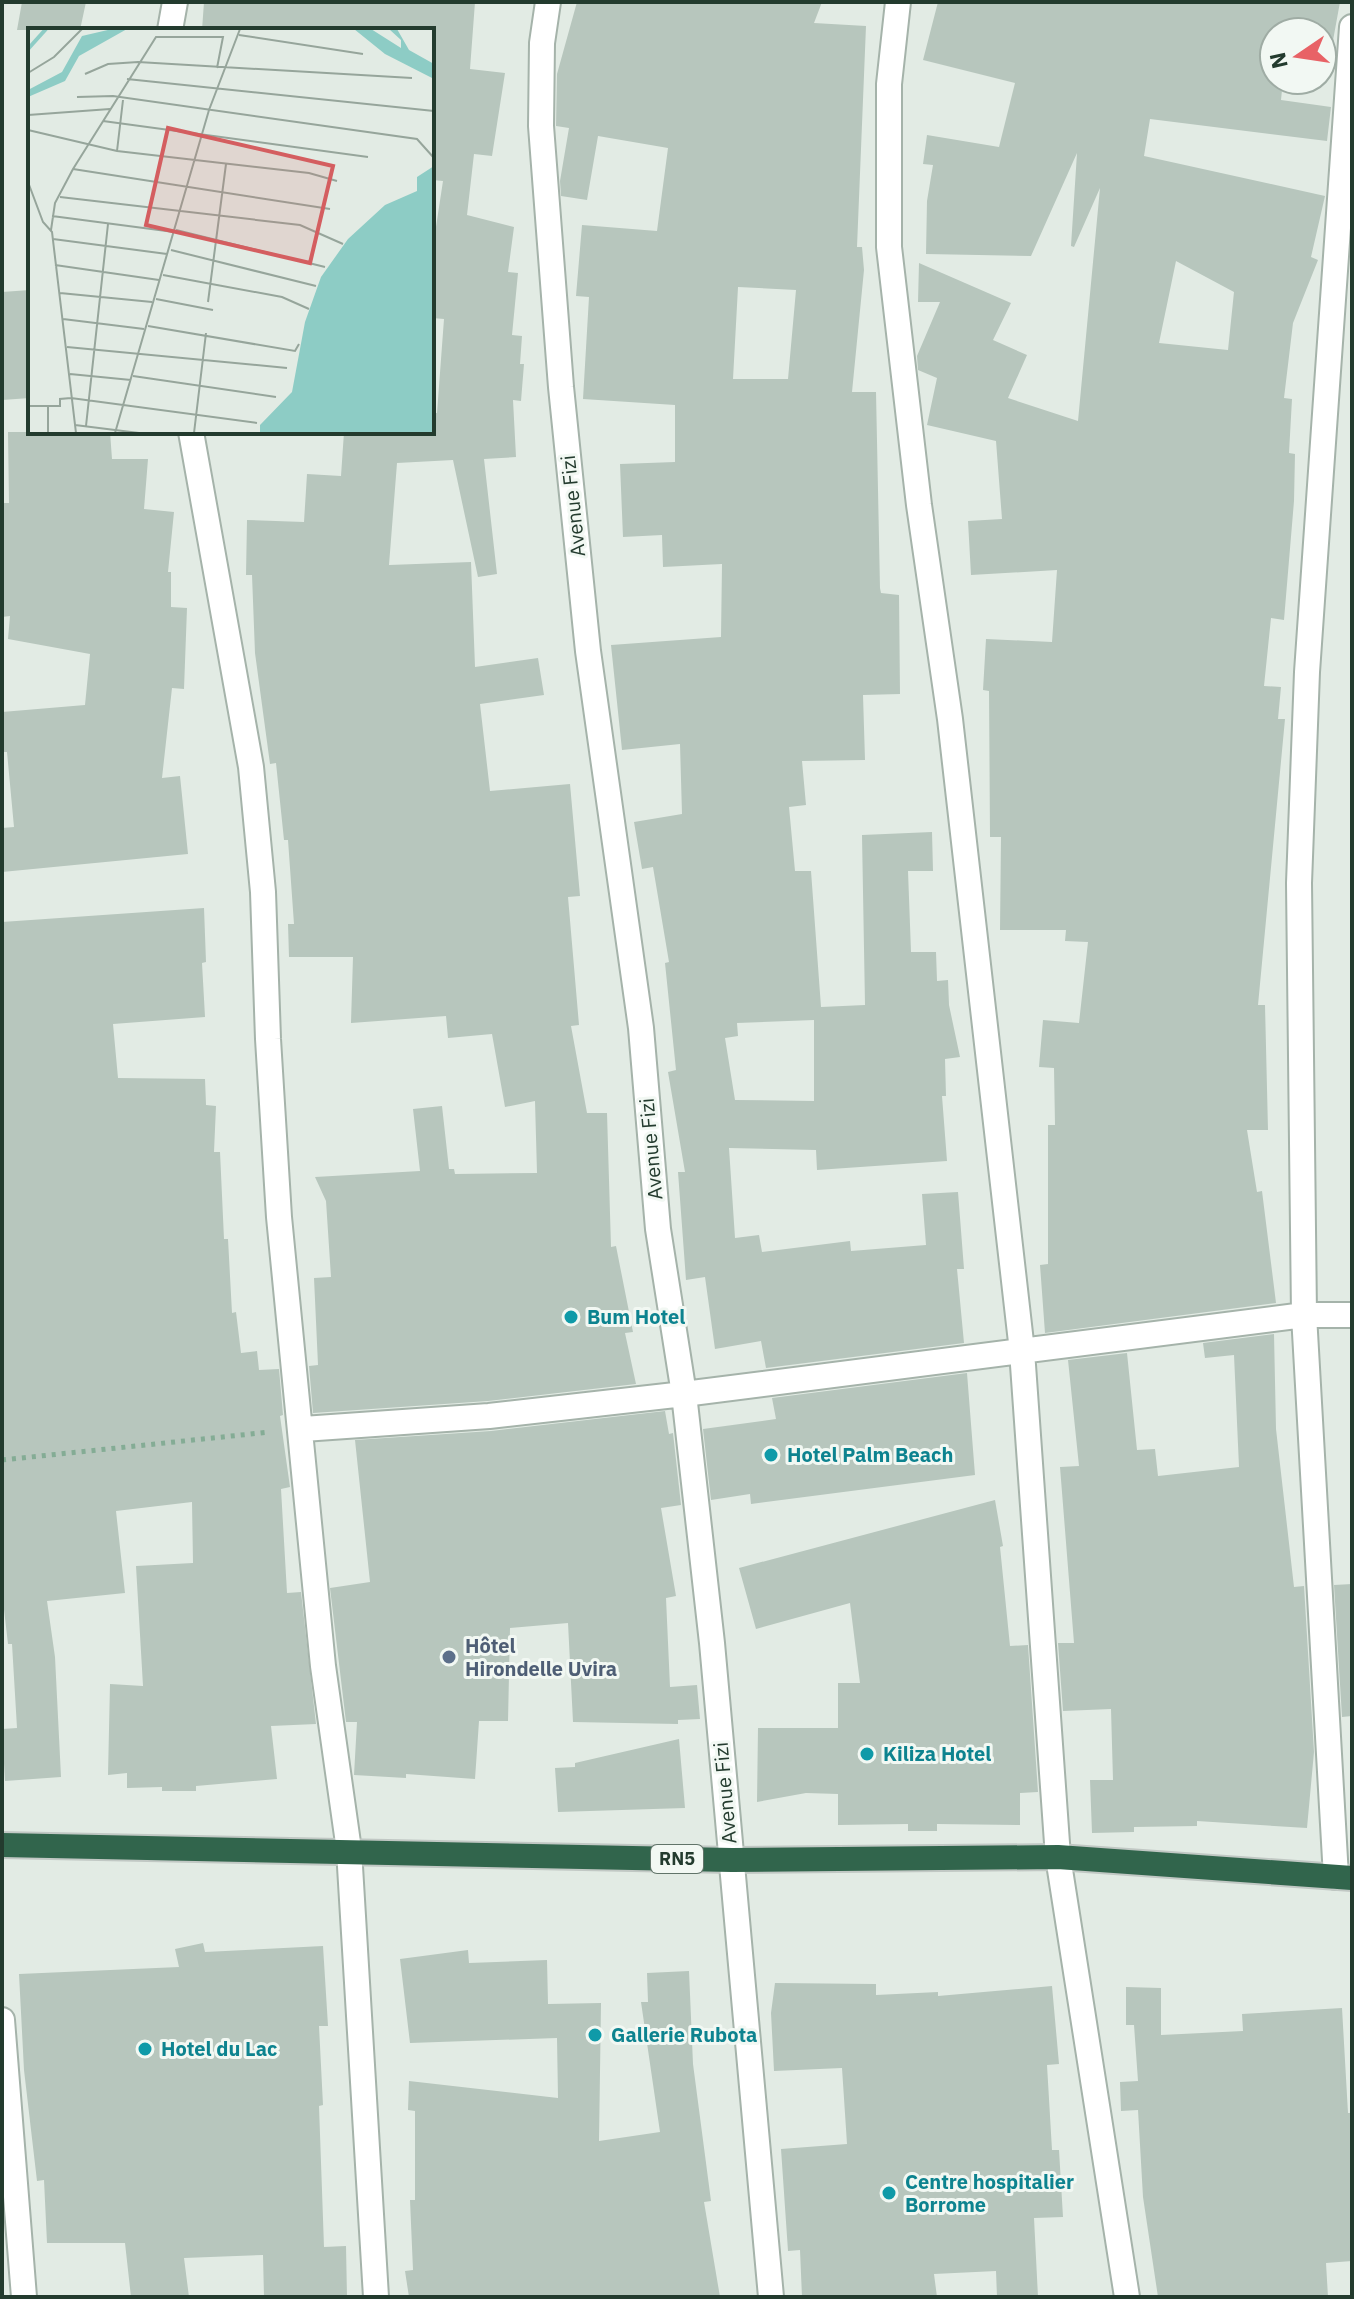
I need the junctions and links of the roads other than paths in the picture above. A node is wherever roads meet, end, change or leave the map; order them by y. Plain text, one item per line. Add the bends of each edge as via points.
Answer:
1 (175, 2) edge
2 (548, 2) edge
3 (898, 2) edge
4 (1352, 27) edge
5 (170, 28) edge
6 (191, 434) edge
7 (1304, 1315) junction
8 (1352, 1315) edge
9 (1022, 1351) junction
10 (684, 1394) junction
11 (303, 1429) junction
12 (2, 1845) edge
13 (349, 1850) junction
14 (1058, 1857) junction
15 (732, 1860) junction
16 (1344, 1877) edge
17 (2, 2020) edge
18 (24, 2297) edge
19 (376, 2297) edge
20 (771, 2297) edge
21 (1127, 2297) edge

1 - 5 street
2 - 10 street, Avenue Fizi via 541,126 561,387 588,651 641,1028 658,1229
3 - 9 street via 889,84 889,247 950,719
4 - 7 street via 1307,672 1300,853
6 - 11 street via 251,767 263,892 279,1217
7 - 8 street
7 - 9 street
7 - 16 street
9 - 10 street
9 - 14 street
10 - 11 street via 489,1416
10 - 15 street, Avenue Fizi
11 - 13 street via 323,1666
12 - 13 highway, RN5
13 - 15 highway, RN5
13 - 19 street
14 - 15 highway, RN5
14 - 16 highway, RN5
14 - 21 street
15 - 20 street, Avenue Fizi
17 - 18 street

